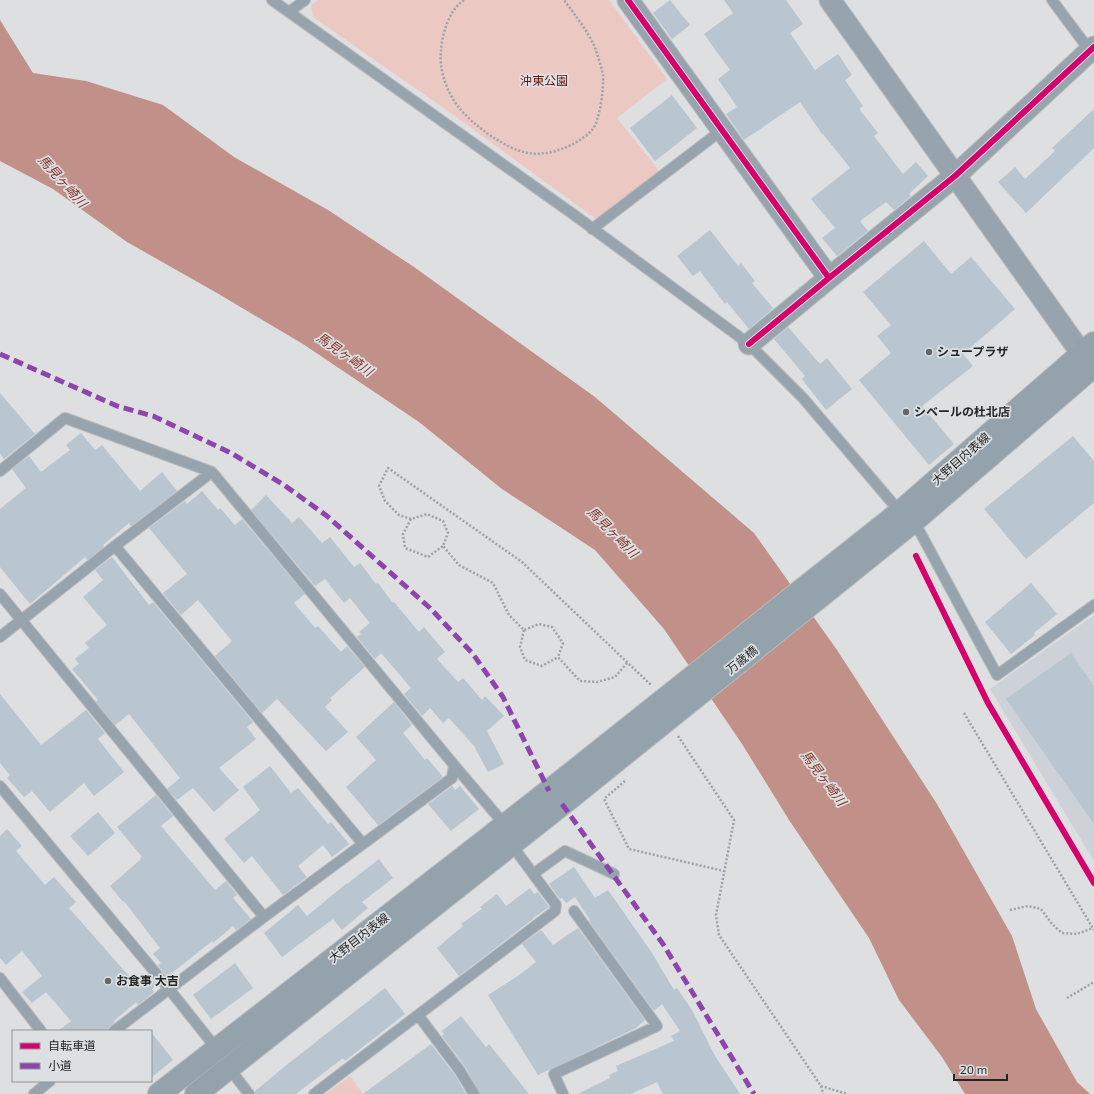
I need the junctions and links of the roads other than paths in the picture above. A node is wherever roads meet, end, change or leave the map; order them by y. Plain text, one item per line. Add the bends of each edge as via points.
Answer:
1 (272, 0) edge
2 (305, 0) edge
3 (628, 0) edge
4 (830, 0) edge
5 (1052, 0) edge
6 (289, 12) junction
7 (1092, 49) edge
8 (722, 130) junction
9 (955, 176) junction
10 (592, 229) junction
11 (829, 278) junction
12 (750, 344) junction
13 (1091, 360) edge
14 (0, 471) edge
15 (212, 472) junction
16 (907, 517) junction
17 (115, 546) junction
18 (0, 594) edge
19 (1094, 604) edge
20 (22, 620) junction
21 (0, 637) edge
22 (454, 765) junction
23 (0, 786) edge
24 (564, 791) joint
25 (508, 834) junction
26 (363, 844) junction
27 (533, 874) junction
28 (614, 874) dead end
29 (574, 911) dead end
30 (264, 917) junction
31 (0, 978) edge
32 (169, 989) junction
33 (418, 1015) junction
34 (40, 1030) edge
35 (115, 1030) edge
36 (216, 1048) junction
37 (229, 1068) junction
38 (49, 1082) edge
39 (34, 1094) edge
40 (159, 1094) edge
41 (196, 1094) edge
42 (249, 1094) edge
43 (314, 1094) edge
44 (474, 1094) edge
45 (563, 1094) edge

1 - 6 lane
2 - 6 lane
3 - 8 street
4 - 9 street
5 - 7 lane
6 - 10 lane
7 - 9 street
8 - 10 lane
8 - 11 street
9 - 11 street
9 - 13 street
10 - 12 lane
11 - 12 street
12 - 16 lane via 803,398
13 - 16 main road, 大野目内表線
14 - 15 lane via 65,418
15 - 17 lane
15 - 22 lane
16 - 19 lane via 997,675
16 - 24 main road, 万歳橋
17 - 20 lane
17 - 26 lane
18 - 20 lane
20 - 21 lane
20 - 30 lane
22 - 25 lane
22 - 26 lane via 452,778
23 - 32 lane
24 - 25 main road, 大野目内表線
25 - 27 lane
25 - 36 main road, 大野目内表線
25 - 37 main road, 大野目内表線
26 - 30 lane
27 - 28 lane via 565,851
27 - 33 lane via 556,905 555,911
29 - 45 lane via 657,1026 554,1074
30 - 32 lane
31 - 34 lane
32 - 35 lane
32 - 36 lane
33 - 43 lane
33 - 44 lane
36 - 40 main road, 大野目内表線
37 - 41 main road, 大野目内表線
37 - 42 lane
38 - 39 lane

